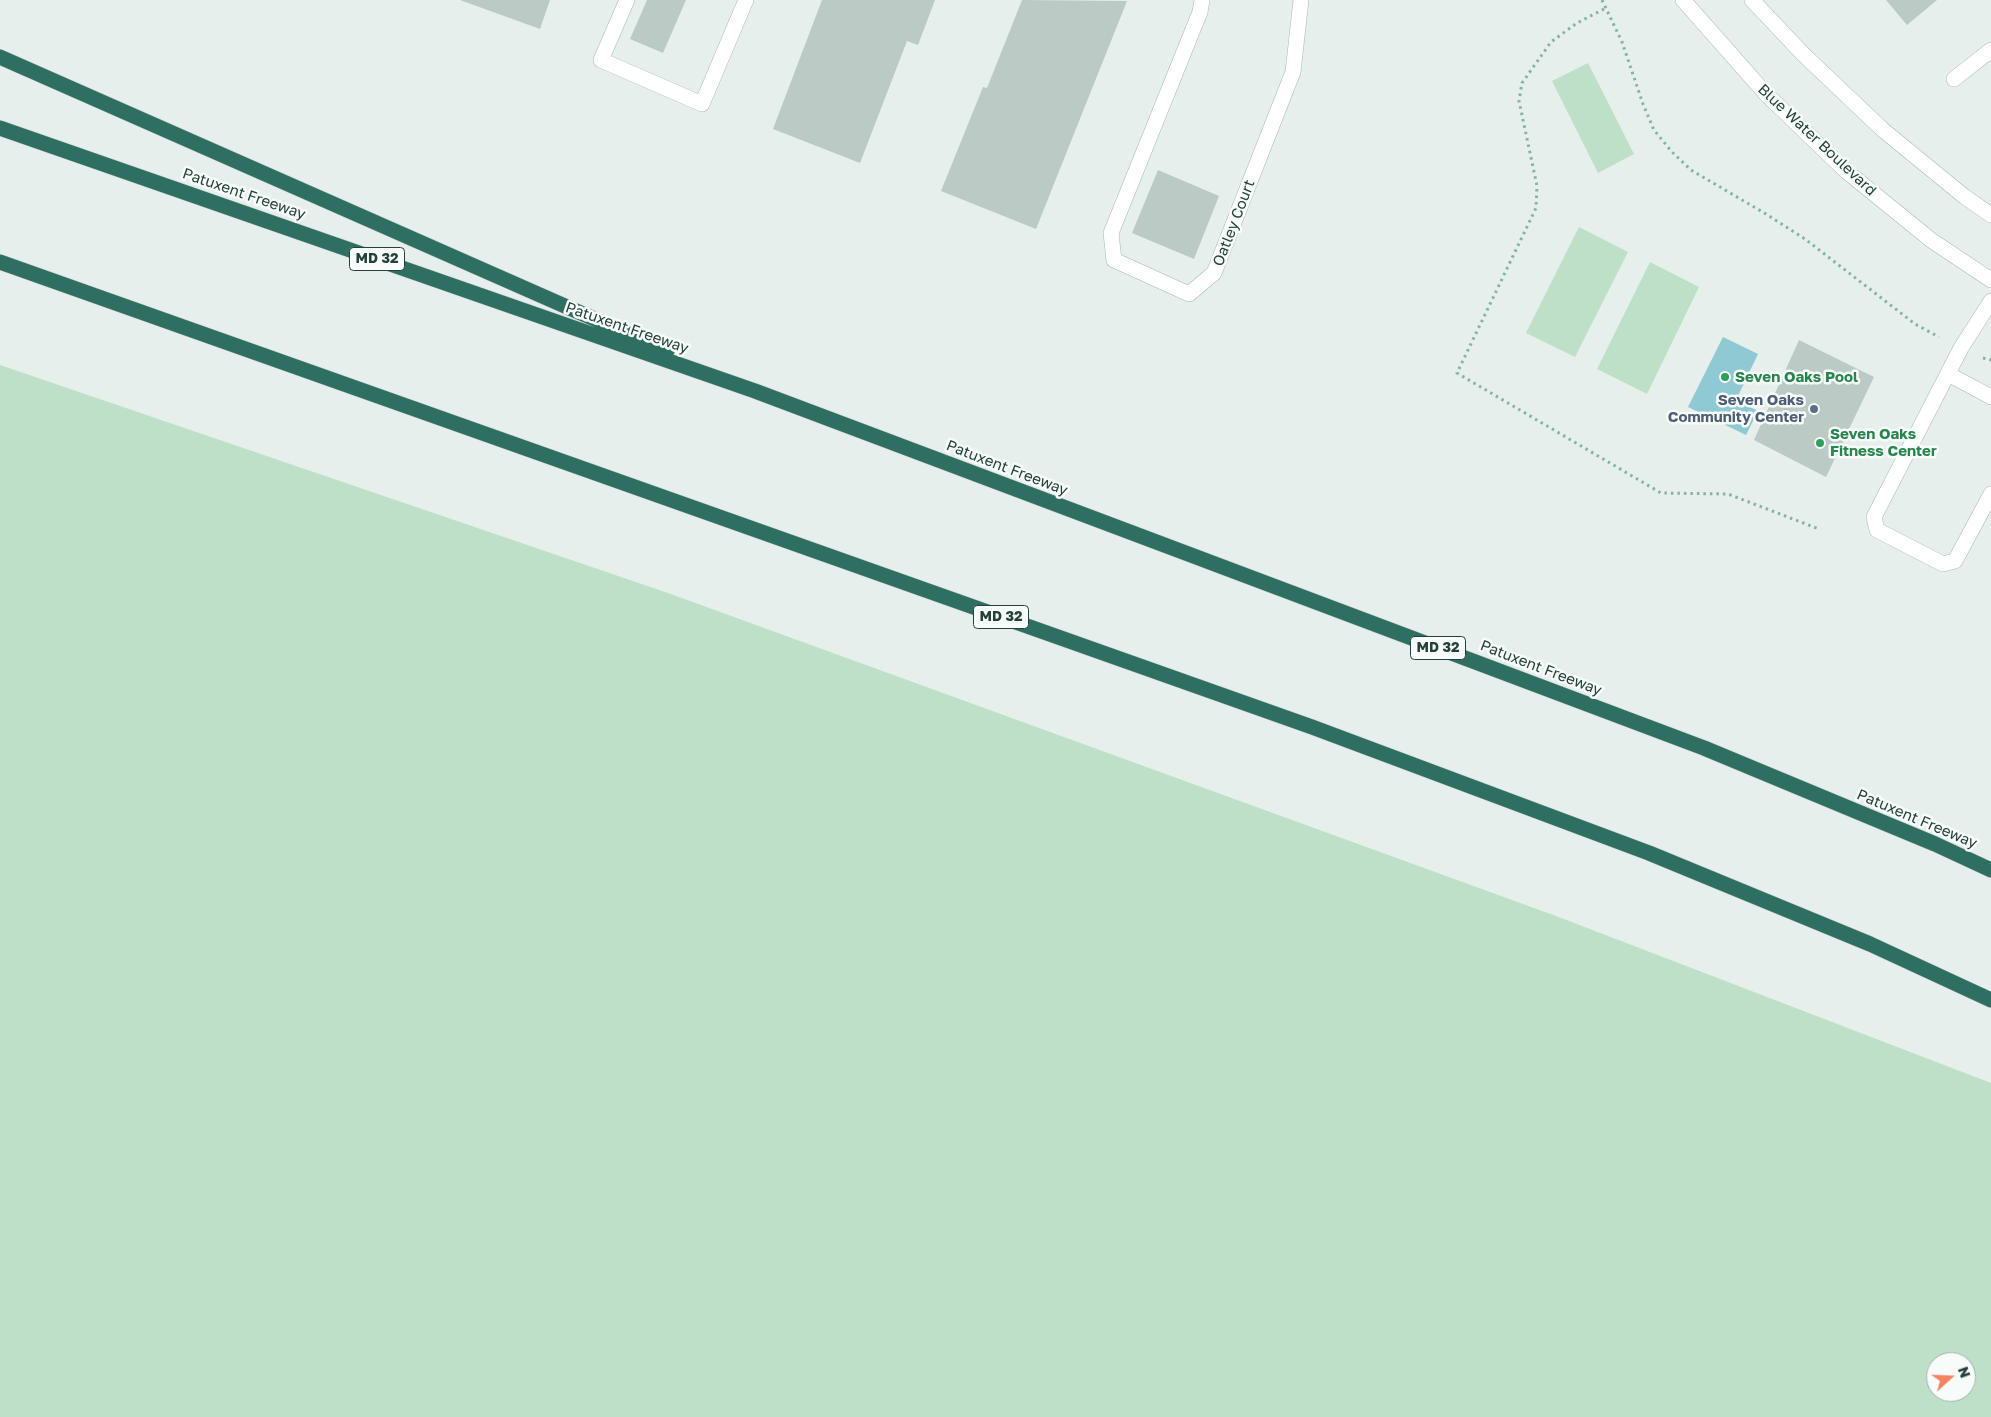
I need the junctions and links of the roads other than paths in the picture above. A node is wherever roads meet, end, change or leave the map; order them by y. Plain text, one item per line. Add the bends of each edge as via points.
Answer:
1 (627, 0) edge
2 (746, 0) edge
3 (1202, 0) edge
4 (1301, 0) edge
5 (1683, 0) edge
6 (1752, 0) edge
7 (1991, 50) edge
8 (0, 57) edge
9 (1954, 79) dead end
10 (0, 128) edge
11 (1991, 215) edge
12 (0, 262) edge
13 (1991, 280) edge
14 (1991, 301) edge
15 (1948, 374) junction
16 (754, 391) junction
17 (1991, 397) edge
18 (1991, 494) edge
19 (1991, 870) edge
20 (1991, 1000) edge

1 - 2 street via 601,60 702,104
3 - 4 street, Oatley Court via 1111,233 1114,260 1188,294 1214,273 1293,72
5 - 13 street, Blue Water Boulevard via 1766,94 1846,171 1931,240
6 - 11 street via 1883,130 1965,198
7 - 9 street
8 - 16 highway
10 - 16 highway, Patuxent Freeway / MD 32
12 - 20 highway, MD 32 via 1312,727 1649,853 1870,944
14 - 15 street
15 - 17 street
15 - 18 street via 1874,518 1877,530 1943,564 1955,560
16 - 19 highway, Patuxent Freeway / MD 32 via 1704,748

